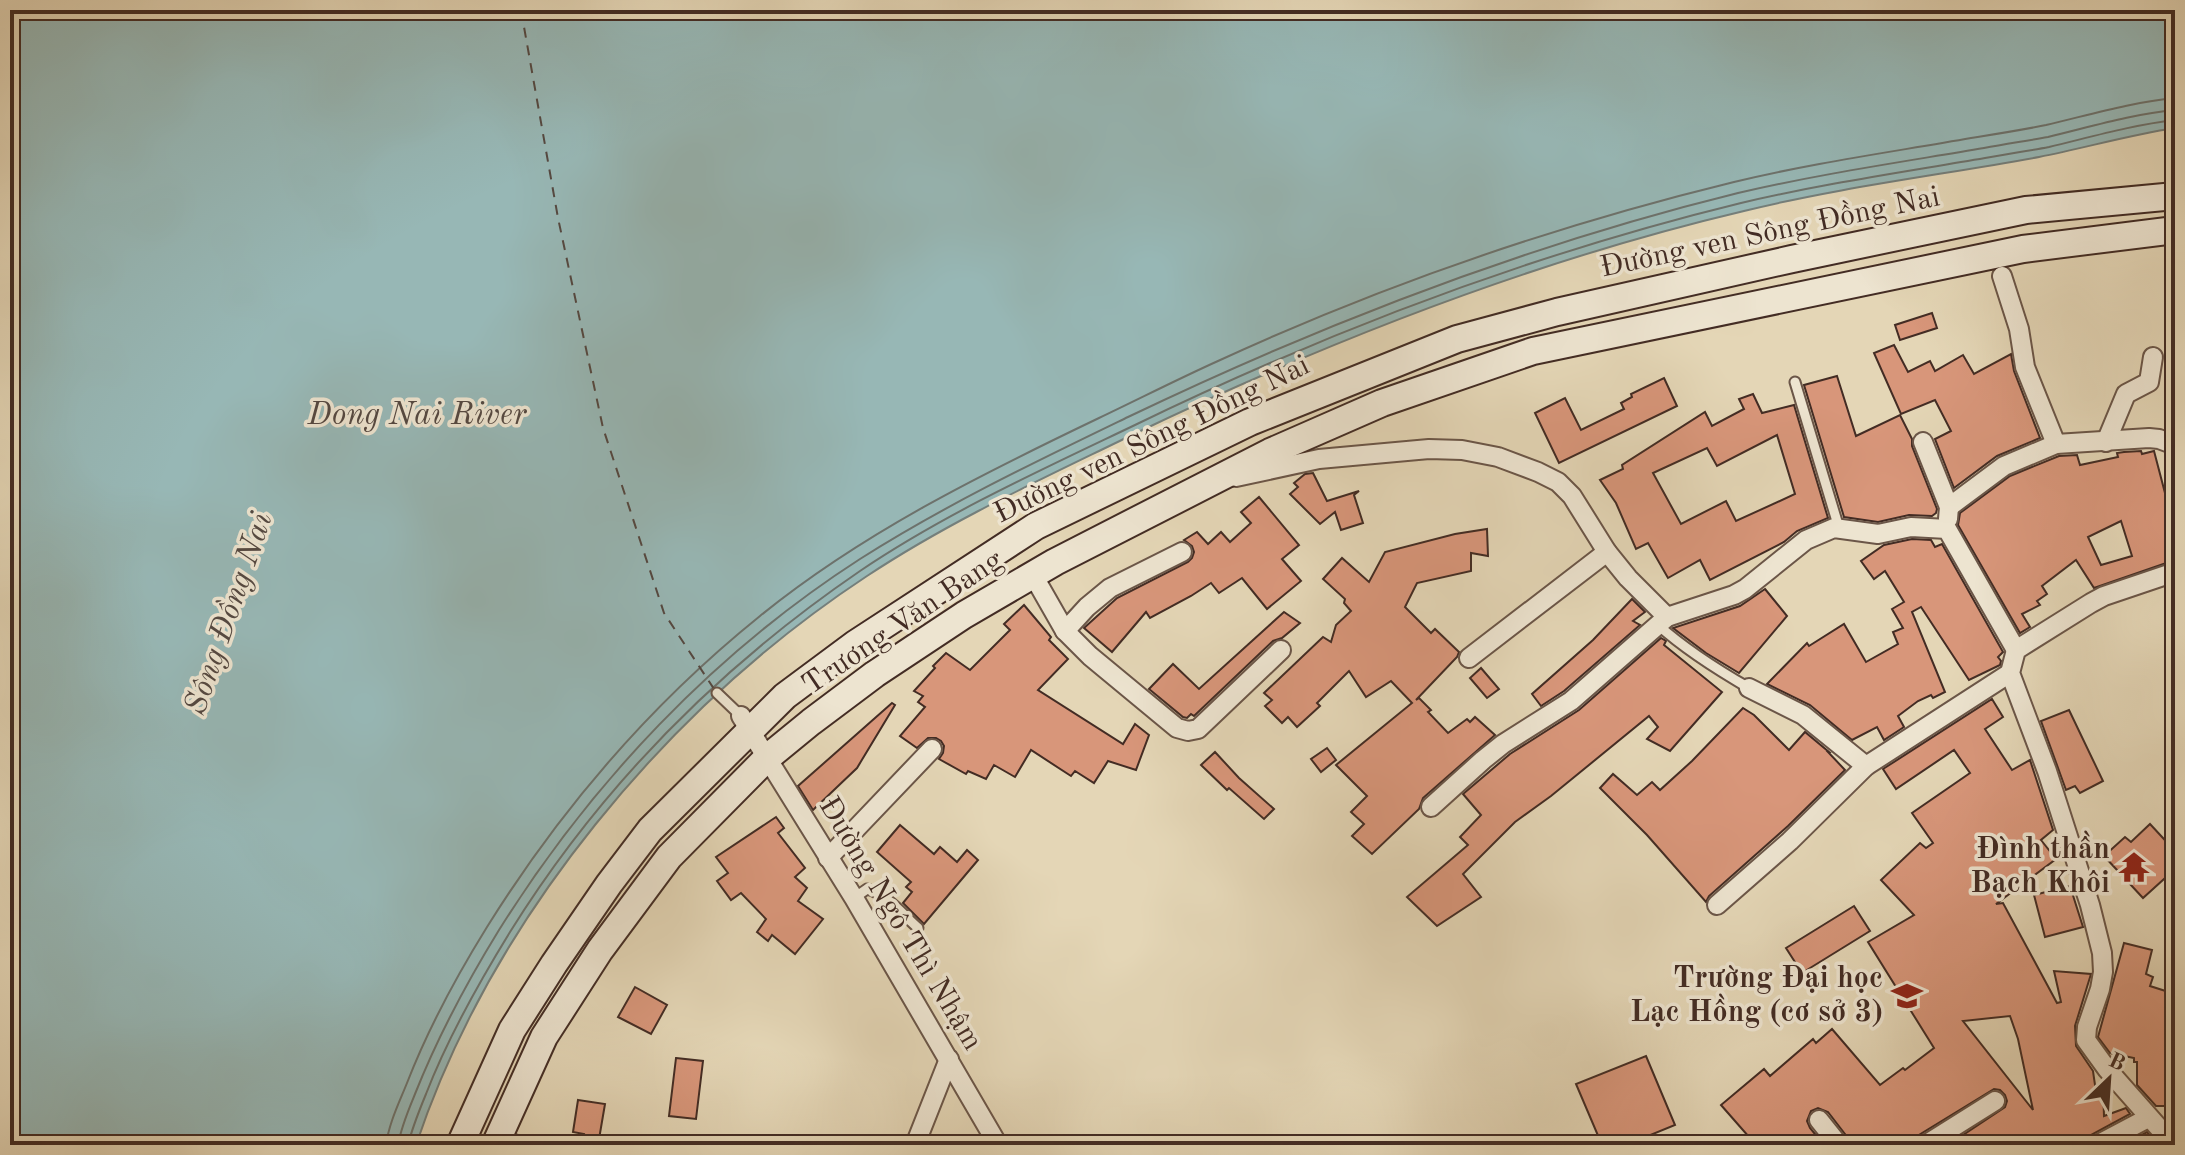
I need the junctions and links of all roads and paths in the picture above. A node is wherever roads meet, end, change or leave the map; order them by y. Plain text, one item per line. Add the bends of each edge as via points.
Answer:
1 (2175, 196) edge
2 (2175, 230) edge
3 (2002, 276) dead end
4 (2153, 357) dead end
5 (1795, 382) dead end
6 (1923, 442) dead end
7 (2106, 442) junction
8 (2056, 444) junction
9 (2175, 445) edge
10 (1209, 483) junction
11 (1949, 507) junction
12 (1839, 529) junction
13 (1947, 529) junction
14 (1182, 552) dead end
15 (1607, 552) junction
16 (2175, 572) edge
17 (1033, 575) junction
18 (1663, 621) junction
19 (1065, 631) junction
20 (1281, 650) dead end
21 (2016, 650) junction
22 (1469, 658) dead end
23 (2010, 673) junction
24 (1749, 688) joint
25 (717, 693) dead end
26 (748, 727) junction
27 (932, 749) dead end
28 (767, 758) junction
29 (1866, 766) junction
30 (1431, 807) dead end
31 (828, 858) junction
32 (854, 898) junction
33 (1717, 905) dead end
34 (918, 928) dead end
35 (949, 1059) junction
36 (1995, 1101) dead end
37 (2148, 1118) junction
38 (1819, 1120) dead end
39 (505, 1144) edge
40 (460, 1145) edge
41 (915, 1145) edge
42 (998, 1145) edge
43 (1839, 1145) edge
44 (1925, 1145) edge
45 (2097, 1145) edge
46 (2174, 1145) edge

1 - 26 main road, Đường ven Sông Đồng Nai via 2026,210 1587,305 1457,339 1250,422 1036,526 855,644
2 - 10 main road, Trương Văn Bang via 2008,251 1533,351 1382,403
3 - 8 street via 2017,318 2025,367
4 - 7 street via 2149,382 2126,394
5 - 12 lane
6 - 11 street
7 - 8 street
7 - 9 street via 2149,438
8 - 11 street via 2004,466
10 - 15 street via 1319,459 1462,450 1498,457 1558,482
10 - 17 main road, Trương Văn Bang
11 - 13 street
12 - 13 street via 1878,534 1911,527
12 - 18 street via 1806,540 1734,595
13 - 21 street
14 - 19 street via 1110,588
15 - 18 street
15 - 22 street
16 - 21 street via 2104,596
17 - 19 street
17 - 28 main road, Trương Văn Bang via 875,674
18 - 24 lane via 1683,647
18 - 30 street via 1571,701 1503,744
19 - 20 street via 1150,707 1188,731 1198,729
21 - 23 street
23 - 29 street
23 - 37 street via 2047,771 2102,953 2100,989 2086,1040
24 - 29 street via 1803,715
25 - 26 lane
26 - 28 street, Đường Ngô Thì Nhậm
26 - 40 main road, Đường ven Sông Đồng Nai via 650,830 609,884 512,1030
27 - 31 street
28 - 31 street, Đường Ngô Thì Nhậm
28 - 39 main road, Trương Văn Bang via 669,857 600,950 544,1037
29 - 33 street
31 - 32 street, Đường Ngô Thì Nhậm
32 - 34 lane via 867,889 884,895
32 - 35 street, Đường Ngô Thì Nhậm
35 - 41 street
35 - 42 street, Đường Ngô Thì Nhậm
36 - 44 street
37 - 45 street
37 - 46 street
38 - 43 street

